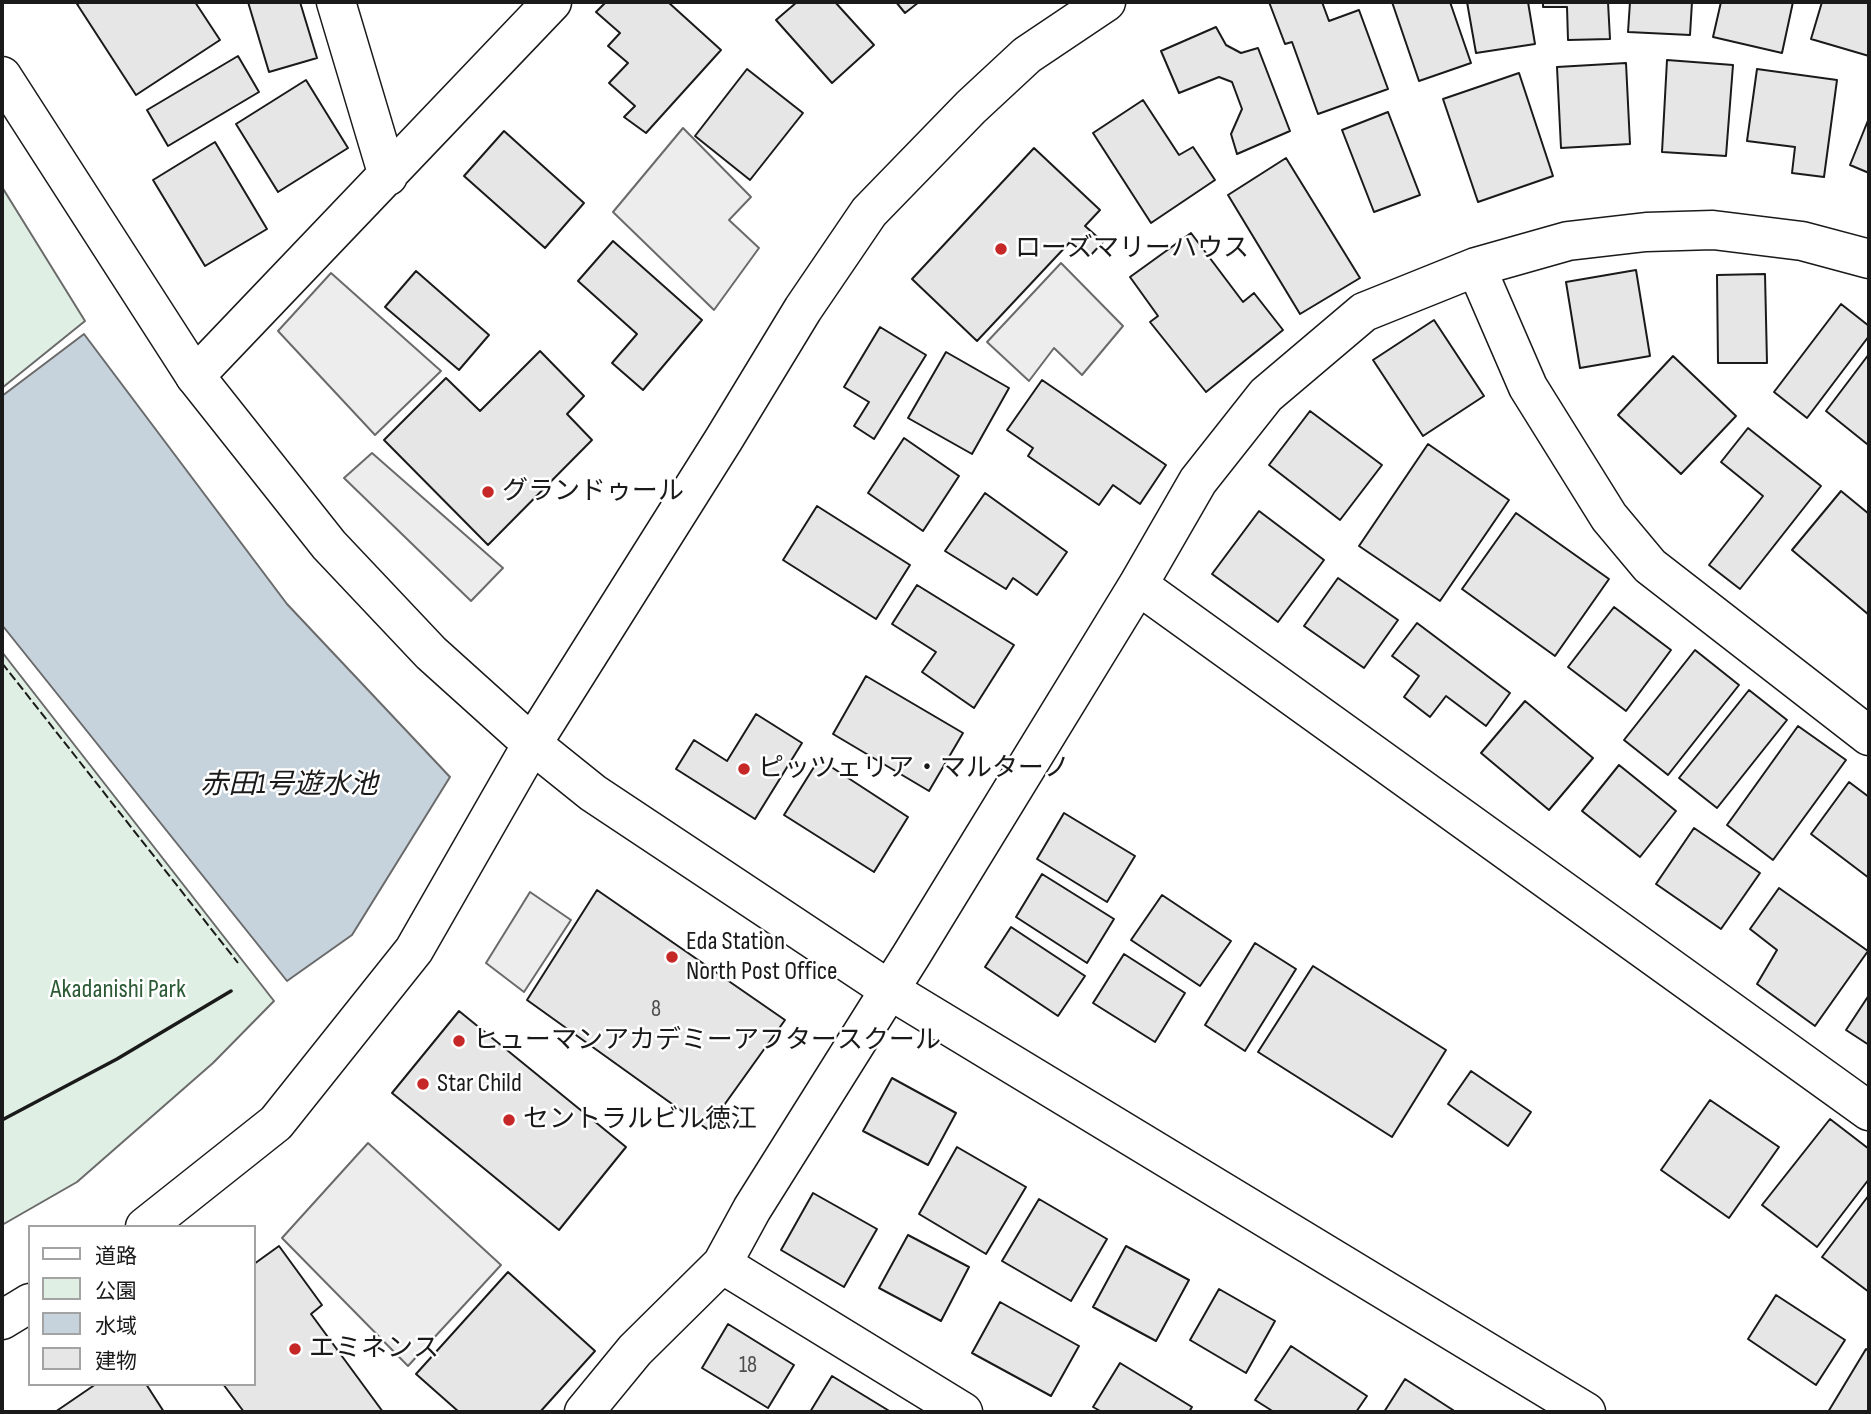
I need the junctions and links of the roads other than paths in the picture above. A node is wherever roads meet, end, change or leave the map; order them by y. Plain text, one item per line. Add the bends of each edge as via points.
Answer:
1 (337, 2) edge
2 (552, 2) edge
3 (1106, 2) edge
4 (2, 76) edge
5 (388, 176) junction
6 (1869, 259) edge
7 (1476, 267) junction
8 (195, 376) junction
9 (1138, 585) junction
10 (1869, 736) edge
11 (532, 744) junction
12 (888, 989) junction
13 (1869, 1111) edge
14 (148, 1225) edge
15 (722, 1264) junction
16 (28, 1304) edge
17 (2, 1320) edge
18 (584, 1412) edge
19 (963, 1412) edge
20 (1586, 1412) edge

1 - 5 street
2 - 5 street
3 - 11 street via 1027,55 869,212 803,309
4 - 8 street
5 - 8 street
6 - 7 street via 1802,241 1713,230 1568,241
7 - 9 street via 1364,312 1266,395 1198,481
7 - 10 street via 1528,387 1609,517 1650,566
8 - 11 street via 329,545 431,653
9 - 12 street
9 - 13 street
11 - 12 street via 593,793
11 - 14 street via 414,950 285,1112
12 - 15 street
12 - 20 street
15 - 18 street via 635,1350
15 - 19 street
16 - 17 street

